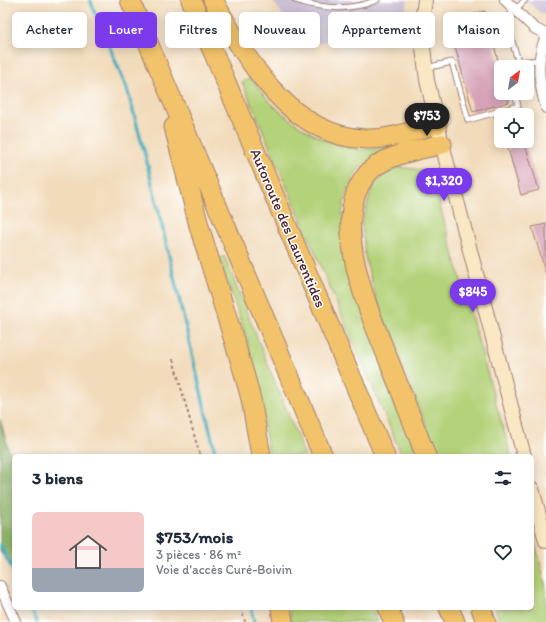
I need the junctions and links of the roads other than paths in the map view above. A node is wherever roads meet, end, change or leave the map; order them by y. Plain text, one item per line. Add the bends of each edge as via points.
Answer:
1 (130, 0) edge
2 (191, 0) edge
3 (213, 0) edge
4 (296, 0) edge
5 (377, 0) edge
6 (424, 0) edge
7 (505, 0) edge
8 (525, 0) edge
9 (515, 9) junction
10 (546, 35) edge
11 (518, 60) edge
12 (539, 60) junction
13 (534, 61) edge
14 (425, 68) junction
15 (160, 72) junction
16 (517, 100) edge
17 (546, 108) edge
18 (438, 124) junction
19 (442, 144) junction
20 (261, 454) edge
21 (323, 454) edge
22 (384, 454) edge
23 (425, 454) edge
24 (523, 454) edge
25 (534, 496) edge
26 (546, 541) edge
27 (0, 586) edge
28 (281, 610) edge
29 (389, 610) edge
30 (450, 610) edge
31 (482, 610) edge
32 (16, 622) edge
33 (283, 622) edge
34 (394, 622) edge
35 (455, 622) edge
36 (486, 622) edge

1 - 15 highway
2 - 22 highway, Autoroute des Laurentides
3 - 18 highway via 245,55 264,81 296,112 321,127 344,136 372,139 390,137
4 - 5 lane via 331,8 343,8
6 - 14 street via 422,40
7 - 9 street
8 - 9 lane
9 - 10 street via 534,28
9 - 11 lane via 506,22
10 - 12 street
12 - 13 lane
12 - 17 street
14 - 16 lane via 452,62 468,120 518,106
14 - 18 street
15 - 20 highway via 199,226 248,388
15 - 21 highway
18 - 19 street
19 - 23 highway via 389,158 373,168 361,181 357,190 351,221 352,250 359,279
19 - 24 street
25 - 26 street
27 - 32 street
28 - 33 highway
29 - 34 highway
30 - 35 highway
31 - 36 highway

